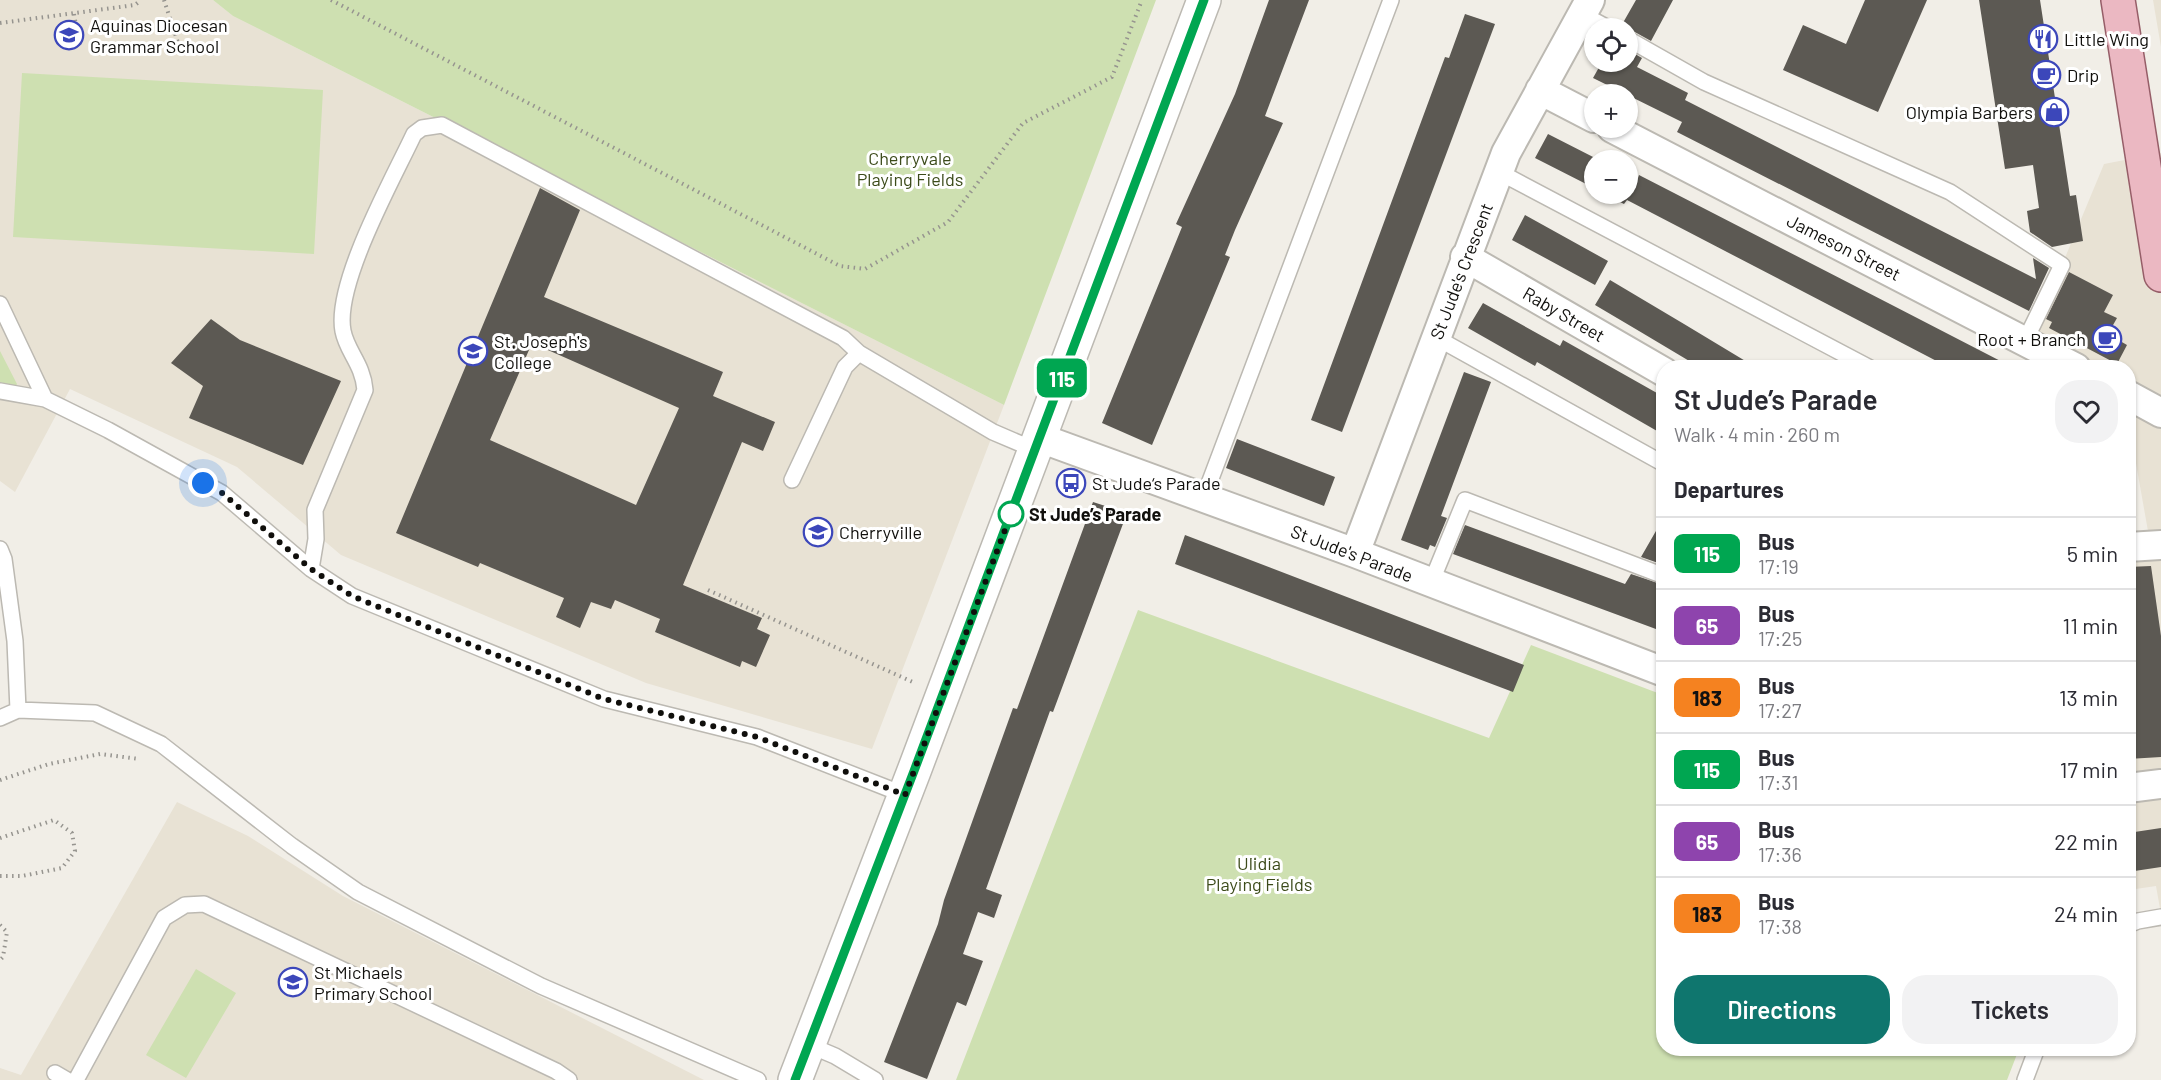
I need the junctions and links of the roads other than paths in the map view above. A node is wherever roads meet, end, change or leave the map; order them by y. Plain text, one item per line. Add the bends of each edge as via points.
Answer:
1 (1204, 0) edge
2 (1391, 0) edge
3 (2118, 0) edge
4 (1586, 7) edge
5 (1598, 18) edge
6 (1638, 45) edge
7 (1540, 90) junction
8 (1584, 113) edge
9 (1631, 138) edge
10 (2152, 159) edge
11 (1499, 172) junction
12 (1465, 257) junction
13 (2161, 275) edge
14 (0, 304) edge
15 (1435, 337) junction
16 (2025, 341) junction
17 (860, 353) junction
18 (1855, 360) edge
19 (2047, 360) edge
20 (1656, 367) edge
21 (0, 391) edge
22 (45, 399) junction
23 (2136, 399) edge
24 (2161, 413) edge
25 (1038, 444) junction
26 (1656, 460) edge
27 (792, 480) dead end
28 (1204, 497) junction
29 (2161, 545) edge
30 (2136, 547) edge
31 (0, 549) edge
32 (1354, 553) junction
33 (311, 569) junction
34 (1656, 573) edge
35 (1431, 583) junction
36 (1656, 669) edge
37 (18, 710) junction
38 (0, 718) edge
39 (2161, 784) edge
40 (2136, 787) edge
41 (905, 795) junction
42 (2161, 917) edge
43 (2136, 922) edge
44 (809, 1045) junction
45 (2034, 1056) edge
46 (76, 1080) edge
47 (569, 1080) edge
48 (758, 1080) edge
49 (795, 1080) edge
50 (875, 1080) edge
51 (2025, 1080) edge

1 - 25 main road
2 - 28 lane
3 - 10 main road
4 - 5 lane
4 - 7 street, St Jude's Crescent
6 - 16 lane via 1704,82 1950,192 2062,265
7 - 8 street
7 - 11 street, St Jude's Crescent
9 - 16 street, Jameson Street
10 - 13 main road
11 - 12 street, St Jude's Crescent
11 - 18 lane
12 - 15 street, St Jude's Crescent
12 - 20 street, Raby Street
14 - 22 lane
15 - 26 lane
15 - 32 street, St Jude's Crescent
16 - 19 street, Jameson Street
17 - 25 lane via 993,432
17 - 27 lane via 845,367
17 - 33 lane via 843,339 442,125 422,128 414,134 349,276 342,305 343,332 363,373 364,390 315,510
21 - 22 lane
22 - 33 lane via 222,493
23 - 24 street
25 - 28 street, St Jude's Parade
25 - 41 main road
28 - 32 street, St Jude's Parade
29 - 30 street
31 - 37 lane via 15,641
32 - 35 street, St Jude's Parade
33 - 41 lane via 352,596 604,699 757,737
34 - 35 lane via 1465,500
35 - 36 street, St Jude's Parade
37 - 38 lane
37 - 48 lane via 95,713 161,744 358,892 541,986
39 - 40 street
41 - 44 main road
42 - 43 lane
44 - 49 main road
44 - 50 lane
45 - 51 lane
46 - 47 lane via 164,918 185,905 204,904

